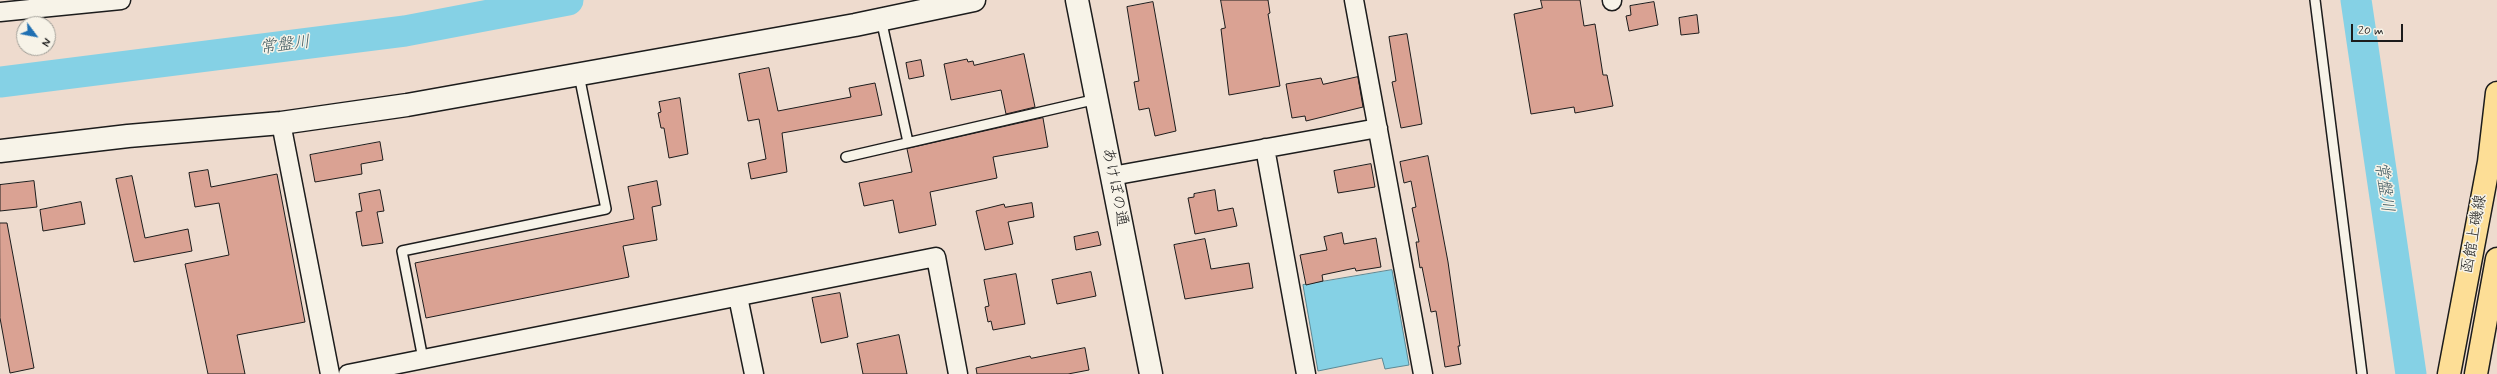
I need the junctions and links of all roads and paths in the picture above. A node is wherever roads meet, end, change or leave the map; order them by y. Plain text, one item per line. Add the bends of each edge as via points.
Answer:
1 (121, 0) edge
2 (974, 0) edge
3 (1077, 0) edge
4 (1354, 0) edge
5 (2315, 0) edge
6 (84, 2) edge
7 (0, 12) edge
8 (881, 19) junction
9 (579, 75) junction
10 (2497, 93) edge
11 (1097, 99) junction
12 (281, 123) junction
13 (1378, 128) junction
14 (908, 142) junction
15 (1265, 148) junction
16 (0, 151) edge
17 (846, 157) dead end
18 (1112, 176) junction
19 (2497, 259) edge
20 (738, 297) junction
21 (423, 360) junction
22 (330, 374) edge
23 (348, 374) edge
24 (754, 374) edge
25 (958, 374) edge
26 (1151, 374) edge
27 (1306, 374) edge
28 (1423, 374) edge
29 (2362, 374) edge
30 (2449, 374) edge
31 (2476, 374) edge

1 - 6 street
2 - 8 street
3 - 11 street, あけぼの通
4 - 13 street
5 - 29 lane
6 - 7 street
8 - 9 street
8 - 14 lane
9 - 12 street via 407,105
9 - 21 lane via 606,209 402,251
10 - 30 main road, 函館上磯線 via 2489,162
11 - 14 lane
11 - 18 street, あけぼの通
12 - 16 street via 128,136
12 - 22 street
13 - 15 street
13 - 28 street
14 - 17 lane
15 - 18 street
15 - 27 street
18 - 26 street, あけぼの通
19 - 31 main road, 函館上磯線
20 - 21 street
20 - 24 street
20 - 25 street via 936,257
21 - 23 street

